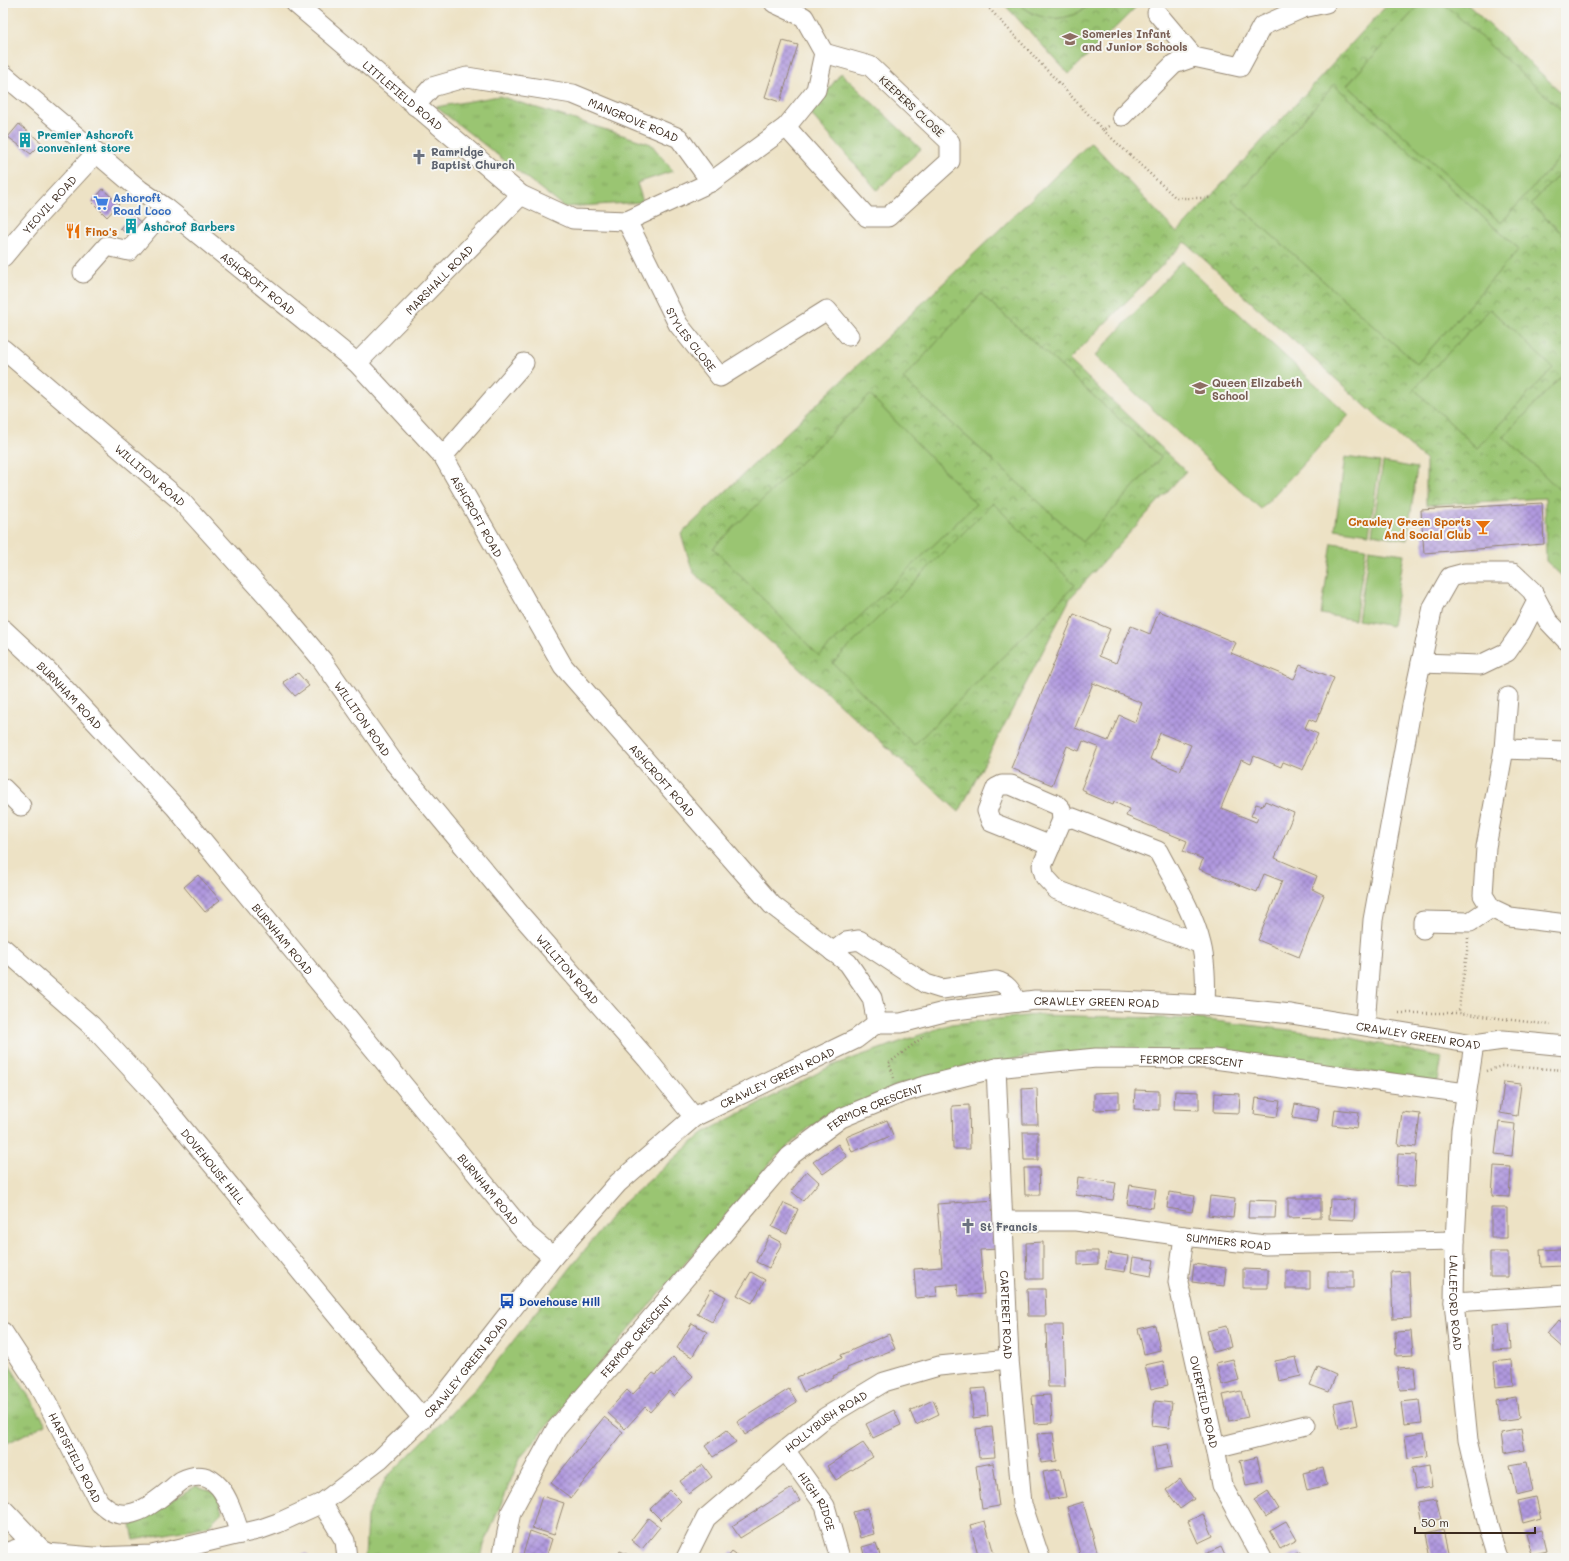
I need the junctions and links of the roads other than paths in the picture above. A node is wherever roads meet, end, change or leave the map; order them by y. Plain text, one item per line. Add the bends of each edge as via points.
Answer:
1 (295, 3) edge
2 (774, 3) edge
3 (1326, 3) edge
4 (1302, 5) edge
5 (1157, 13) dead end
6 (824, 53) junction
7 (1194, 57) junction
8 (3, 74) edge
9 (415, 106) junction
10 (1122, 116) road end
11 (786, 127) junction
12 (96, 153) junction
13 (711, 182) junction
14 (521, 195) junction
15 (166, 208) junction
16 (627, 221) junction
17 (3, 258) edge
18 (83, 273) dead end
19 (849, 336) dead end
20 (3, 349) edge
21 (357, 363) junction
22 (524, 363) dead end
23 (443, 456) junction
24 (1537, 600) junction
25 (3, 629) edge
26 (1566, 640) edge
27 (1421, 663) junction
28 (1508, 697) dead end
29 (1504, 749) junction
30 (1566, 751) edge
31 (3, 788) edge
32 (22, 806) dead end
33 (1062, 820) junction
34 (1051, 846) junction
35 (1491, 908) junction
36 (1566, 924) edge
37 (1423, 929) dead end
38 (1201, 944) junction
39 (3, 948) edge
40 (833, 952) junction
41 (1017, 1002) junction
42 (1205, 1005) junction
43 (877, 1023) junction
44 (1365, 1025) junction
45 (1474, 1044) junction
46 (1566, 1046) edge
47 (996, 1068) junction
48 (1466, 1093) junction
49 (694, 1117) junction
50 (1004, 1221) junction
51 (1184, 1236) junction
52 (1455, 1241) junction
53 (554, 1257) junction
54 (1566, 1295) edge
55 (1454, 1302) junction
56 (3, 1332) edge
57 (1009, 1359) junction
58 (423, 1419) junction
59 (1306, 1425) dead end
60 (1215, 1448) junction
61 (785, 1450) junction
62 (322, 1503) junction
63 (3, 1511) edge
64 (240, 1534) junction
65 (47, 1554) edge
66 (3, 1556) edge
67 (149, 1556) edge
68 (347, 1558) edge
69 (502, 1558) edge
70 (686, 1558) edge
71 (840, 1558) edge
72 (1040, 1558) edge
73 (1262, 1558) edge
74 (1498, 1558) edge

1 - 9 street, LITTLEFIELD ROAD
2 - 6 street via 804,17
3 - 4 street
4 - 7 street via 1262,26 1240,67
5 - 7 street
6 - 11 street via 816,90
6 - 11 street, KEEPERS CLOSE via 870,66 950,142 950,161 888,217 867,217
7 - 10 street via 1174,64
8 - 12 street, ASHCROFT ROAD
9 - 13 street, MANGROVE ROAD via 432,87 467,77 573,94 679,138
9 - 14 street, LITTLEFIELD ROAD
11 - 13 street
12 - 15 street, ASHCROFT ROAD
12 - 17 street, YEOVIL ROAD
13 - 16 street, LITTLEFIELD ROAD
14 - 16 street, LITTLEFIELD ROAD via 573,219
14 - 21 street, MARSHALL ROAD
15 - 18 street via 129,251 107,246
15 - 21 street, ASHCROFT ROAD
16 - 19 street, STYLES CLOSE via 678,324 720,376 827,310
20 - 49 street, WILLITON ROAD via 181,500 322,660 392,760
21 - 23 street, ASHCROFT ROAD
22 - 23 street
23 - 40 street, ASHCROFT ROAD via 563,666 772,905
24 - 26 street via 1548,621
24 - 27 street via 1521,632 1507,652 1480,665
24 - 27 street via 1532,591 1513,573 1466,573 1450,577 1433,607
25 - 53 street, BURNHAM ROAD via 48,671 175,807 525,1233
27 - 44 street via 1374,920
28 - 29 street
29 - 30 street
29 - 35 street via 1486,847 1483,895
31 - 32 street
33 - 34 street
33 - 34 street via 1061,809 1057,805 1011,785 996,788 987,812 991,822
33 - 38 street via 1073,818 1158,851
34 - 38 street via 1042,866 1045,877 1057,890
35 - 36 street via 1510,916
35 - 37 street via 1470,922 1423,921
38 - 42 street via 1206,979
39 - 58 street, DOVEHOUSE HILL via 92,1026 151,1090
40 - 41 street via 846,942 859,940 926,984 942,989 996,981 1004,983 1009,988
40 - 43 street, ASHCROFT ROAD via 848,963 872,998
41 - 42 street, CRAWLEY GREEN ROAD via 1118,1001
41 - 43 street, CRAWLEY GREEN ROAD via 948,1011 901,1023
42 - 44 street, CRAWLEY GREEN ROAD
43 - 49 street, CRAWLEY GREEN ROAD via 856,1039
44 - 45 street, CRAWLEY GREEN ROAD
45 - 46 street, CRAWLEY GREEN ROAD via 1503,1040
45 - 48 street, LALLEFORD ROAD
47 - 48 street, FERMOR CRESCENT via 1096,1058 1214,1059
47 - 50 street, CARTERET ROAD
47 - 69 street, FERMOR CRESCENT via 899,1094 841,1118 790,1156 556,1429 511,1512
48 - 52 street, LALLEFORD ROAD via 1461,1130
49 - 53 street, CRAWLEY GREEN ROAD via 618,1183
50 - 51 street, SUMMERS ROAD via 1076,1221
50 - 57 street, CARTERET ROAD
51 - 52 street, SUMMERS ROAD via 1266,1245
51 - 60 street, OVERFIELD ROAD via 1178,1282
52 - 55 street, LALLEFORD ROAD
53 - 58 street, CRAWLEY GREEN ROAD
54 - 55 street
55 - 74 street, LALLEFORD ROAD via 1468,1440
56 - 64 street, HARTSFIELD ROAD via 39,1387 99,1502 122,1515 134,1514 182,1481 203,1477 211,1479 221,1488
57 - 61 street, HOLLYBUSH ROAD via 939,1366 884,1382 826,1417
57 - 72 street, CARTERET ROAD via 1022,1504
58 - 62 street, CRAWLEY GREEN ROAD via 380,1460
59 - 60 street
60 - 73 street, OVERFIELD ROAD via 1222,1485
61 - 70 street, HOLLYBUSH ROAD via 706,1518
61 - 71 street, HIGH RIDGE via 825,1506
62 - 64 street, CRAWLEY GREEN ROAD via 278,1523
62 - 68 street via 345,1541
63 - 65 main road
64 - 67 street, CRAWLEY GREEN ROAD
65 - 66 main road via 28,1549 15,1550
65 - 67 street, CRAWLEY GREEN ROAD via 94,1557

